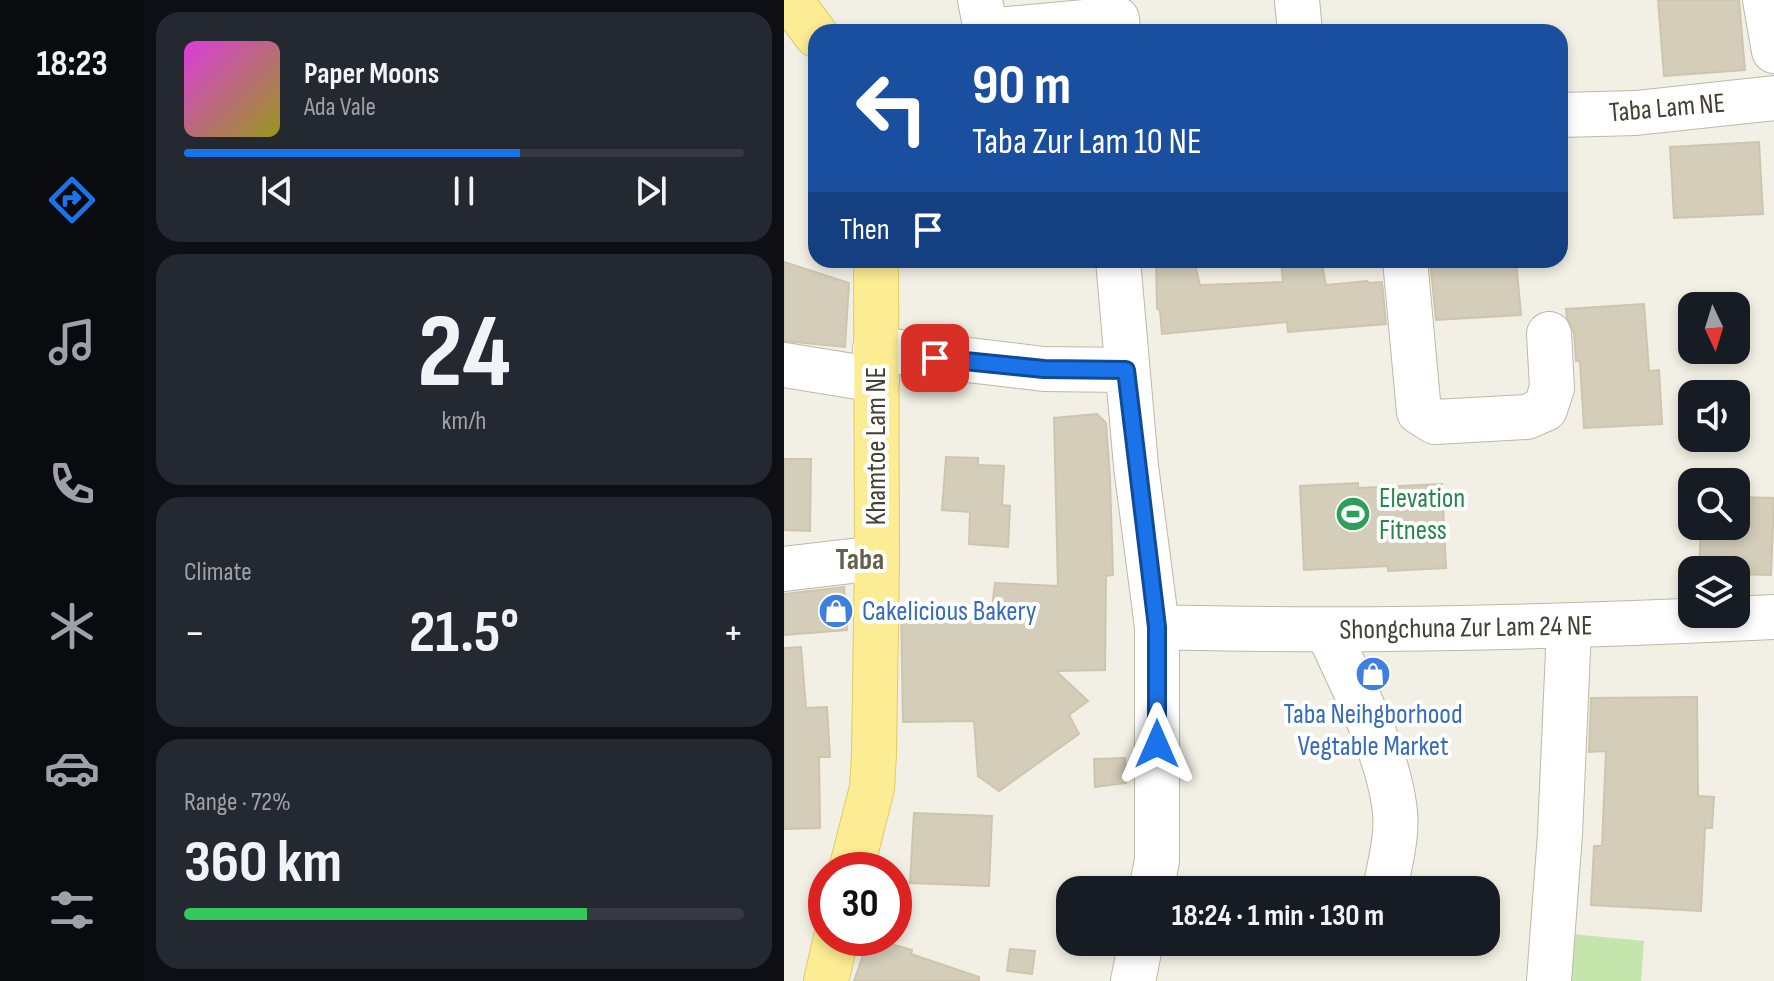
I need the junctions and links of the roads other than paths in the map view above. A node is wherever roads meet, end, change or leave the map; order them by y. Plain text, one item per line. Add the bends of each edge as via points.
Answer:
1 (790, 0) edge
2 (980, 0) edge
3 (1297, 0) edge
4 (1765, 0) edge
5 (808, 24) edge
6 (985, 24) edge
7 (1062, 24) edge
8 (1117, 24) edge
9 (1299, 24) edge
10 (1774, 51) edge
11 (1774, 98) edge
12 (1568, 115) edge
13 (876, 268) edge
14 (1119, 268) edge
15 (1406, 268) edge
16 (1549, 334) dead end
17 (876, 364) junction
18 (784, 365) edge
19 (1126, 370) junction
20 (877, 558) junction
21 (784, 569) edge
22 (1774, 617) edge
23 (1157, 627) junction
24 (1569, 627) junction
25 (1328, 631) junction
26 (856, 852) edge
27 (1154, 876) edge
28 (1388, 876) edge
29 (832, 956) edge
30 (1138, 956) edge
31 (826, 981) edge
32 (1133, 981) edge
33 (1549, 981) edge

1 - 5 main road
2 - 6 street
3 - 9 street
4 - 10 street
7 - 8 street via 1117,19
11 - 12 street, Taba Lam NE
13 - 17 main road, Khamtoe Lam NE
14 - 19 street
15 - 16 street via 1419,412 1435,422 1527,417 1545,409 1552,388
17 - 18 street
17 - 19 street
17 - 20 main road, Khamtoe Lam NE
19 - 23 street
20 - 21 street
20 - 26 main road, Khamtoe Lam NE via 872,788
22 - 24 street, Shongchuna Zur Lam 24 NE
23 - 25 street, Shongchuna Zur Lam 24 NE
23 - 27 street
24 - 25 street, Shongchuna Zur Lam 24 NE
24 - 33 street
25 - 28 street via 1379,748 1394,805
29 - 31 main road
30 - 32 street

